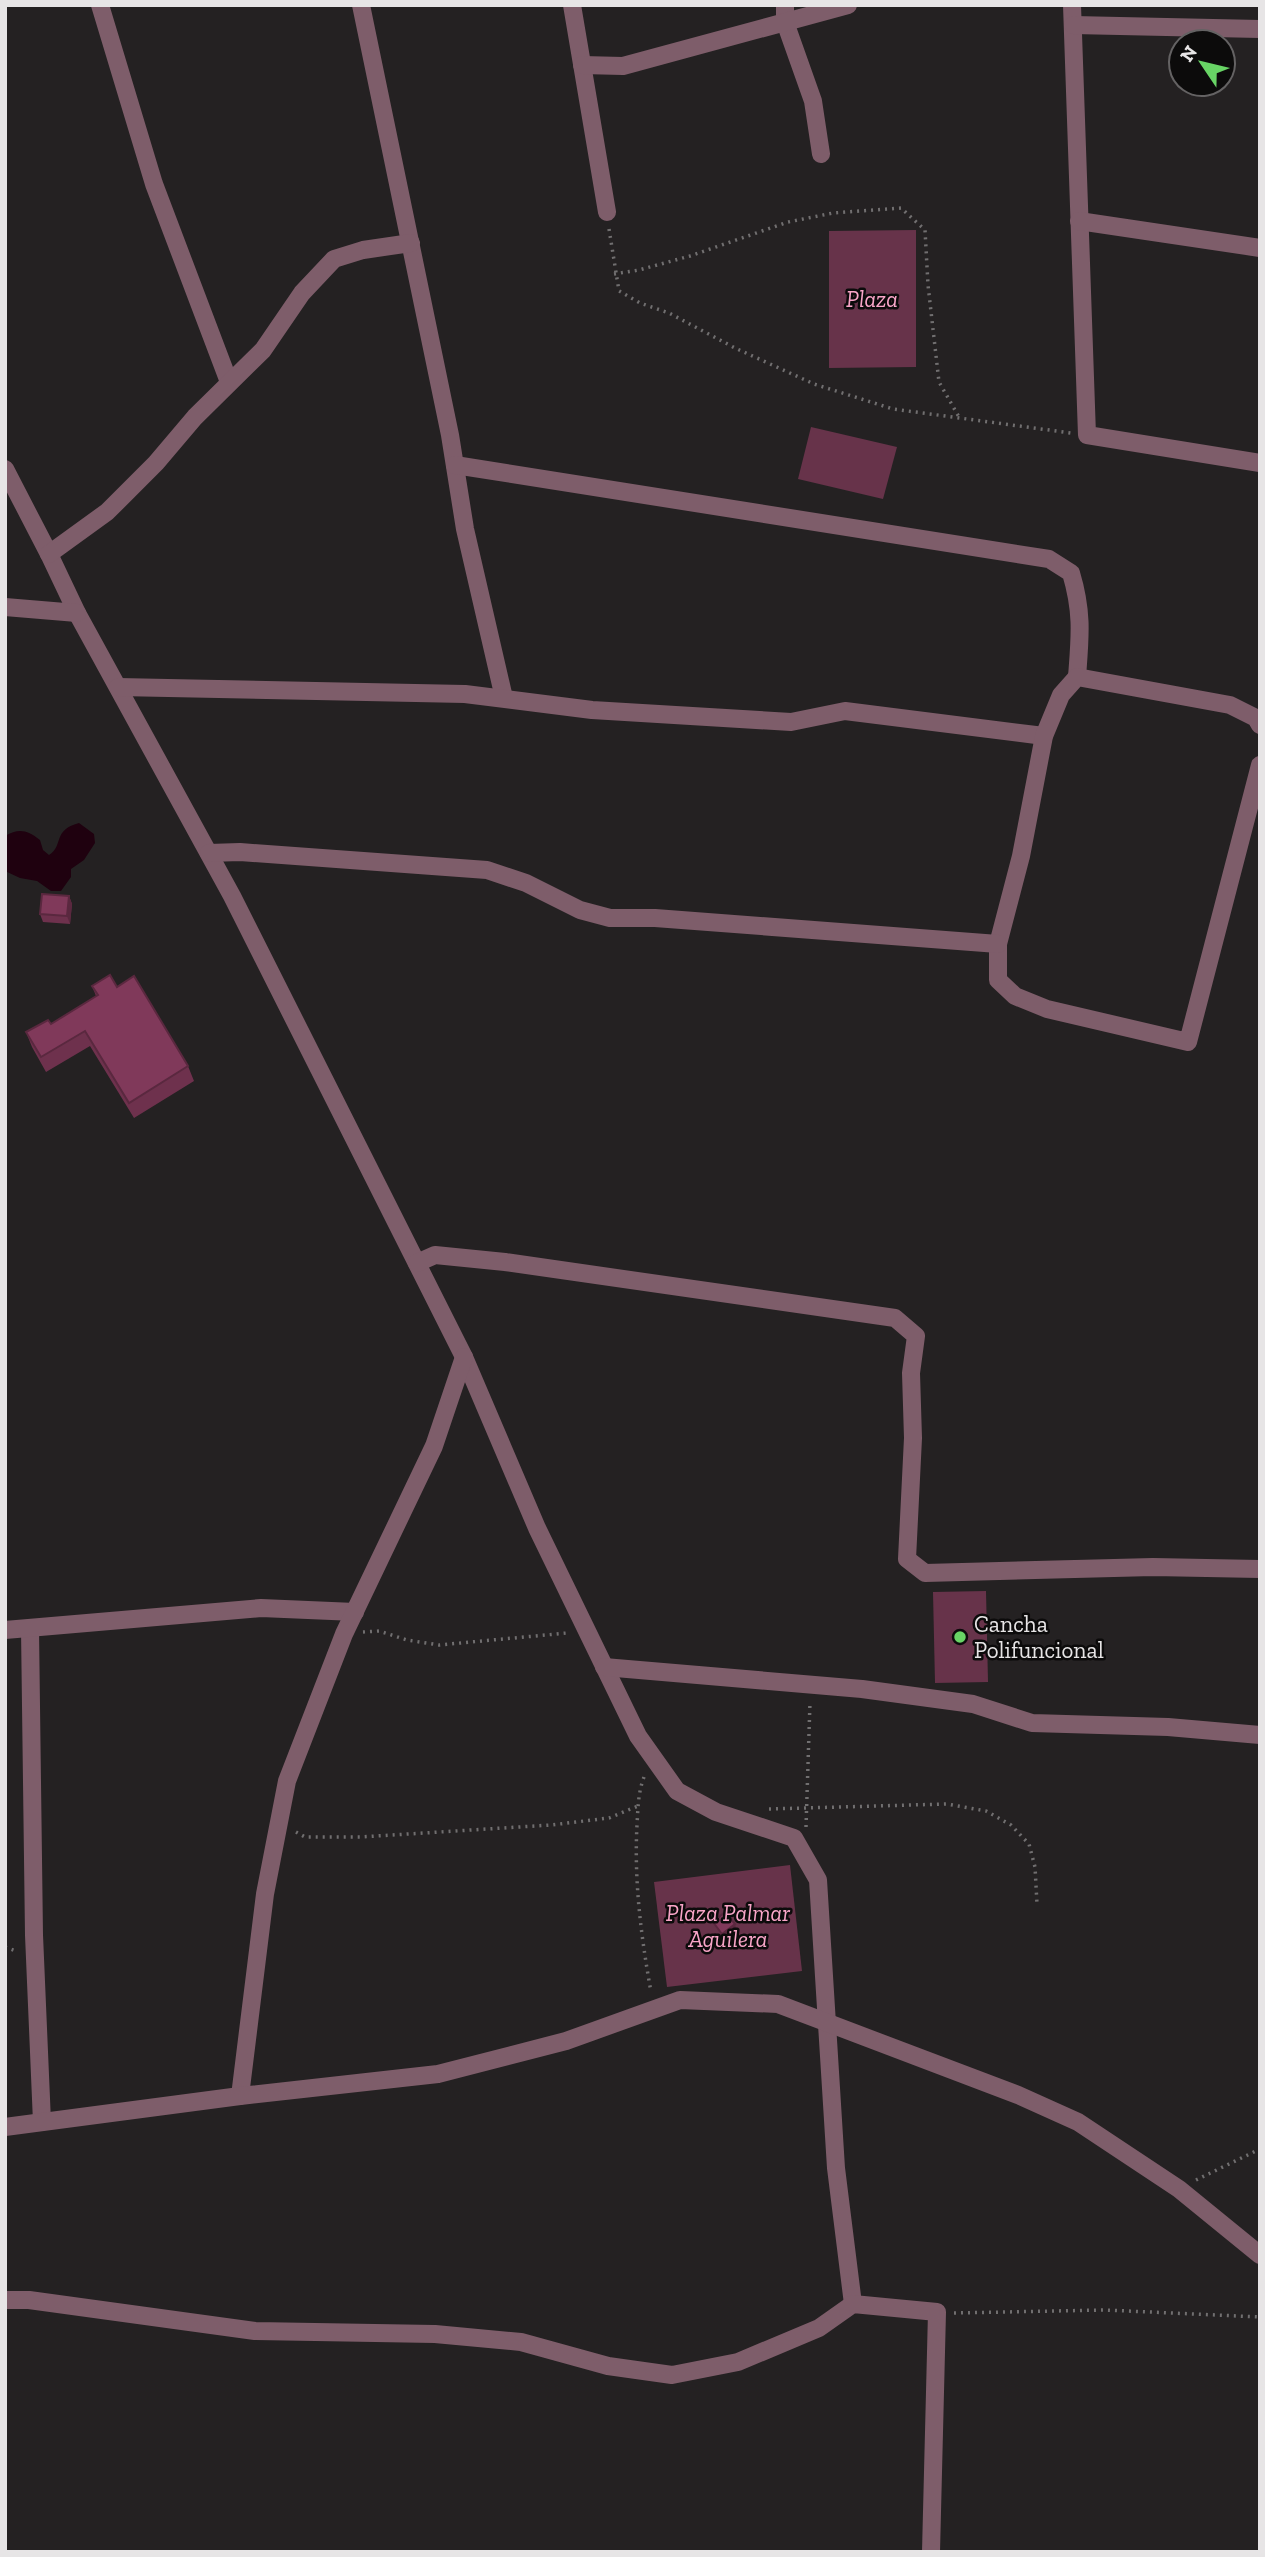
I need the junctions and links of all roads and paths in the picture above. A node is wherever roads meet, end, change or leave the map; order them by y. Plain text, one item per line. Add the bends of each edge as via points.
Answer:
1 (100, 5) edge
2 (361, 5) edge
3 (572, 5) edge
4 (848, 5) edge
5 (1072, 5) edge
6 (785, 14) edge
7 (1073, 25) junction
8 (1260, 29) edge
9 (582, 65) junction
10 (821, 154) dead end
11 (607, 212) joint
12 (1079, 221) junction
13 (411, 243) junction
14 (1260, 248) edge
15 (614, 274) junction
16 (229, 382) junction
17 (959, 417) junction
18 (1087, 435) junction
19 (1260, 463) edge
20 (455, 465) junction
21 (5, 469) edge
22 (49, 554) junction
23 (5, 607) edge
24 (77, 613) junction
25 (1077, 677) junction
26 (118, 687) junction
27 (503, 698) junction
28 (1260, 725) edge
29 (1044, 736) junction
30 (1260, 765) edge
31 (209, 853) junction
32 (998, 944) junction
33 (416, 1263) junction
34 (464, 1357) junction
35 (1260, 1569) edge
36 (355, 1612) junction
37 (30, 1629) junction
38 (5, 1630) edge
39 (586, 1630) junction
40 (344, 1634) junction
41 (604, 1667) junction
42 (811, 1685) junction
43 (1260, 1735) edge
44 (651, 1758) junction
45 (638, 1806) junction
46 (807, 1807) junction
47 (741, 1820) junction
48 (279, 1823) junction
49 (805, 1857) junction
50 (1037, 1904) dead end
51 (654, 2011) junction
52 (827, 2022) junction
53 (240, 2096) junction
54 (42, 2122) junction
55 (5, 2127) edge
56 (1260, 2149) edge
57 (1179, 2189) junction
58 (1260, 2255) edge
59 (5, 2300) edge
60 (853, 2304) junction
61 (937, 2312) junction
62 (1260, 2317) edge
63 (931, 2552) edge

1 - 16 street via 154,184
2 - 13 street
3 - 9 street
4 - 6 street
5 - 7 street
6 - 9 street via 623,66
6 - 10 street via 813,100
7 - 8 street
7 - 12 street
9 - 11 street
11 - 15 path
12 - 14 street
12 - 18 street
13 - 16 street via 334,259 302,293 263,350
13 - 20 street
15 - 17 path via 619,291 640,303 814,384 893,409
15 - 17 path via 690,256 788,222 901,208 925,230 939,382
16 - 22 street via 107,512
17 - 18 path
18 - 19 street
20 - 25 street via 1049,559 1071,573 1079,601
20 - 27 street
21 - 22 street
22 - 24 street
23 - 24 street
24 - 26 street
25 - 28 street via 1230,705 1256,718
25 - 29 street via 1061,695
26 - 27 street via 391,691
26 - 31 street
27 - 29 street via 592,710 791,722 845,711
29 - 32 street
30 - 32 street via 1188,1042 1047,1009 1015,996 998,980
31 - 32 street via 487,870 610,918
31 - 33 street
33 - 34 street
33 - 35 street via 435,1255 505,1262 895,1318 916,1336 911,1373 907,1559 925,1573
34 - 36 street via 434,1446
34 - 39 street
36 - 37 street via 261,1608
36 - 40 street
37 - 38 street
37 - 54 street
39 - 40 path via 439,1645 379,1632
39 - 41 street
40 - 48 street via 287,1781
41 - 42 street
41 - 44 street
42 - 43 street via 973,1704 1032,1723
42 - 46 path
44 - 45 path
44 - 47 street via 677,1791
45 - 48 path via 609,1818 551,1825 360,1837 305,1837
45 - 51 path via 638,1901
46 - 47 path via 769,1809
46 - 49 path
46 - 50 path via 947,1804 986,1811 1011,1825 1029,1844
47 - 49 street via 794,1838
48 - 53 street via 265,1894
49 - 52 street via 818,1880
51 - 52 street via 680,2000 778,2004
51 - 53 street via 566,2042 438,2074
52 - 57 street via 1078,2122
52 - 60 street via 836,2168
53 - 54 street
54 - 55 street
56 - 57 path
57 - 58 street
59 - 60 street via 255,2331 435,2334 521,2342 608,2366 672,2375 738,2362 820,2328
60 - 61 street
61 - 62 path via 1105,2310
61 - 63 street

